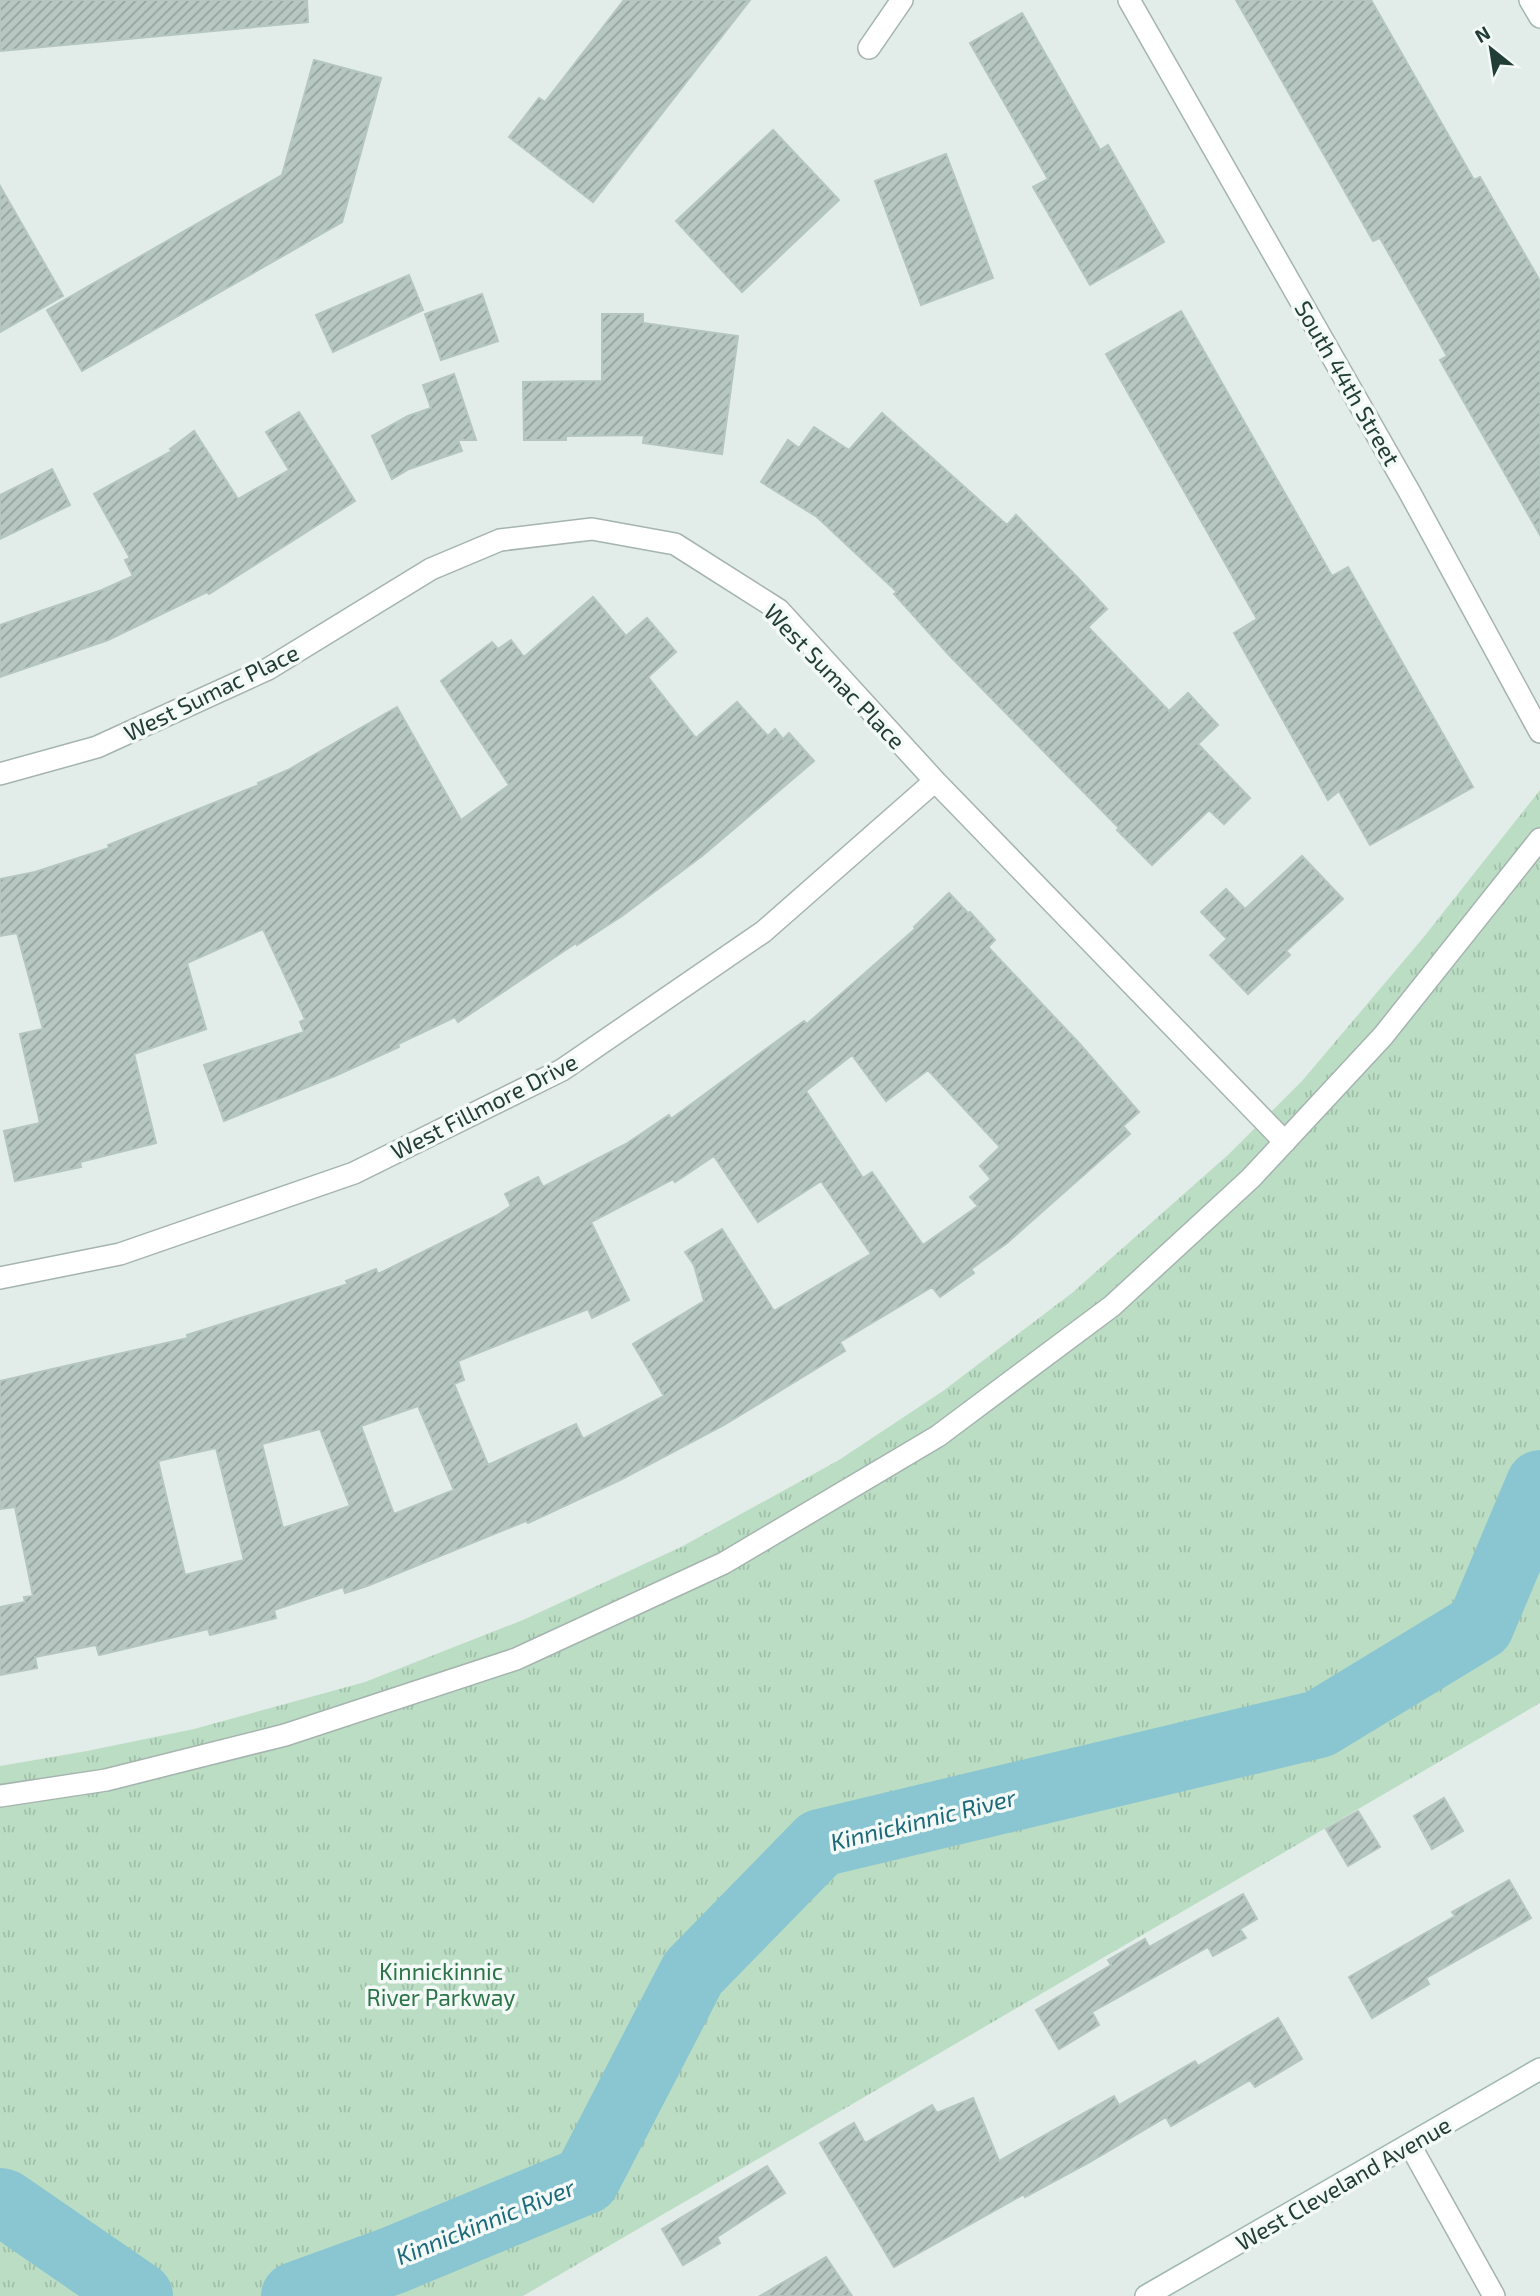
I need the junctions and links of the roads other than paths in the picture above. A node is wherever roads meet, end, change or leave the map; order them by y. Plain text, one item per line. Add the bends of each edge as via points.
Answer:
1 (902, 0) edge
2 (1129, 0) edge
3 (1530, 0) edge
4 (1540, 17) edge
5 (869, 48) dead end
6 (1540, 732) edge
7 (0, 774) edge
8 (934, 781) junction
9 (1540, 839) edge
10 (1284, 1142) junction
11 (0, 1278) edge
12 (0, 1796) edge
13 (1540, 2069) edge
14 (1410, 2144) junction
15 (1146, 2296) edge
16 (1494, 2296) edge

1 - 5 street
2 - 6 street, South 44th Street via 1410,493
3 - 4 street
7 - 8 street, West Sumac Place via 97,747 268,669 431,569 500,540 592,529 675,544 779,610
8 - 10 street, West Sumac Place
8 - 11 street, West Fillmore Drive via 763,932 562,1070 354,1172 120,1254
9 - 10 street via 1383,1036
10 - 12 street via 1112,1306 938,1436 724,1563 516,1660 285,1735 106,1780
13 - 14 street, West Cleveland Avenue
14 - 15 street, West Cleveland Avenue
14 - 16 street

